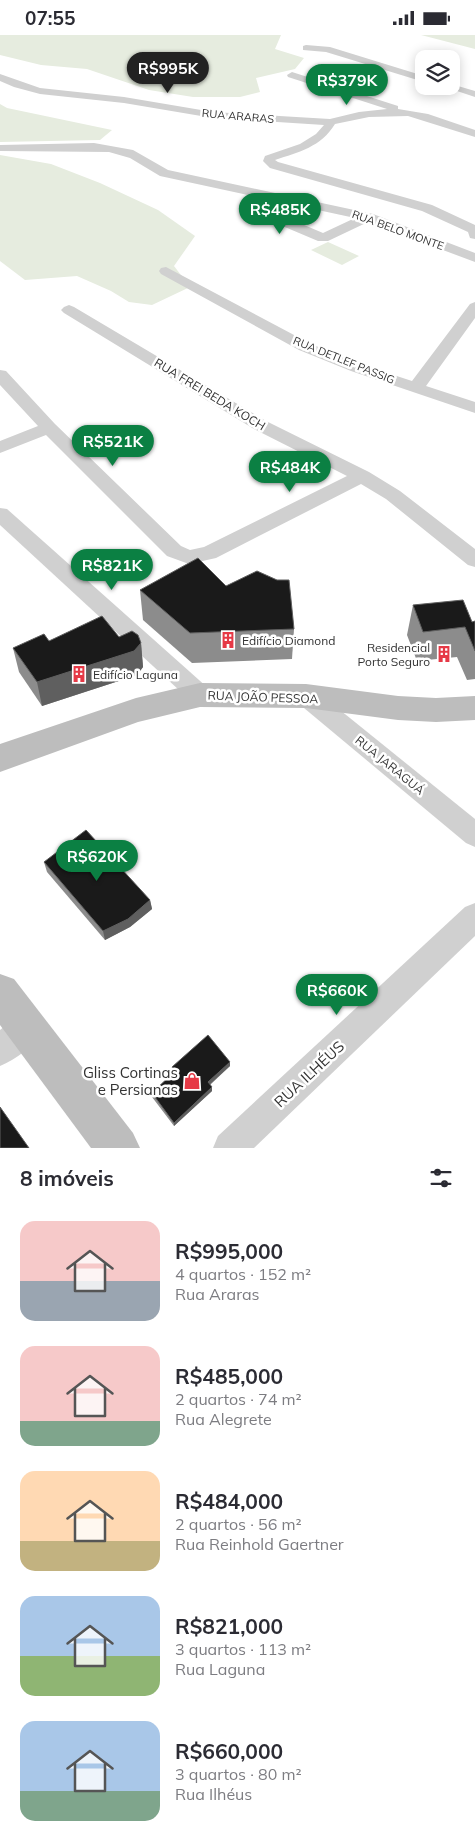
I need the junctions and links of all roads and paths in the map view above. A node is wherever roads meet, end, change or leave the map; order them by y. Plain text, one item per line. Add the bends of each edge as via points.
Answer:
1 (306, 48) dead end
2 (292, 75) dead end
3 (415, 76) edge
4 (0, 77) edge
5 (460, 90) edge
6 (475, 94) edge
7 (409, 113) junction
8 (331, 122) junction
9 (475, 133) edge
10 (0, 148) edge
11 (247, 206) dead end
12 (368, 217) junction
13 (475, 232) edge
14 (475, 258) edge
15 (166, 271) dead end
16 (475, 307) edge
17 (69, 310) dead end
18 (0, 375) edge
19 (416, 388) junction
20 (475, 408) edge
21 (49, 428) junction
22 (0, 447) edge
23 (362, 476) junction
24 (0, 514) edge
25 (475, 560) edge
26 (200, 695) junction
27 (306, 696) junction
28 (475, 708) edge
29 (0, 758) edge
30 (475, 835) edge
31 (475, 917) edge
32 (0, 993) edge
33 (13, 1039) edge
34 (118, 1148) edge
35 (230, 1148) edge

1 - 3 street via 327,49
2 - 7 street
4 - 8 street, RUA ARARAS via 40,91 124,100 214,115
5 - 6 street
7 - 8 street, RUA ARARAS via 371,114
7 - 9 street
8 - 13 street via 326,133 315,142 269,158 269,161 426,208
10 - 12 street, RUA BELO MONTE via 105,148 122,151 139,157 164,173
11 - 12 street via 323,237
12 - 14 street, RUA BELO MONTE
15 - 19 street, RUA DETLEF PASSIG via 305,347
16 - 19 street
17 - 23 street, RUA FREI BEDA KOCH via 260,425
18 - 21 street
19 - 20 street, RUA DETLEF PASSIG
21 - 22 street
21 - 23 street via 174,551 189,557 209,553
23 - 25 street, RUA FREI BEDA KOCH via 393,495
24 - 26 street
26 - 27 main road, RUA JOÃO PESSOA
26 - 29 main road, RUA JOÃO PESSOA via 136,710
27 - 28 main road, RUA JOÃO PESSOA via 398,708
27 - 30 street, RUA JARAGUÁ
31 - 35 street, RUA ILHÉUS
32 - 33 main road
33 - 34 main road

